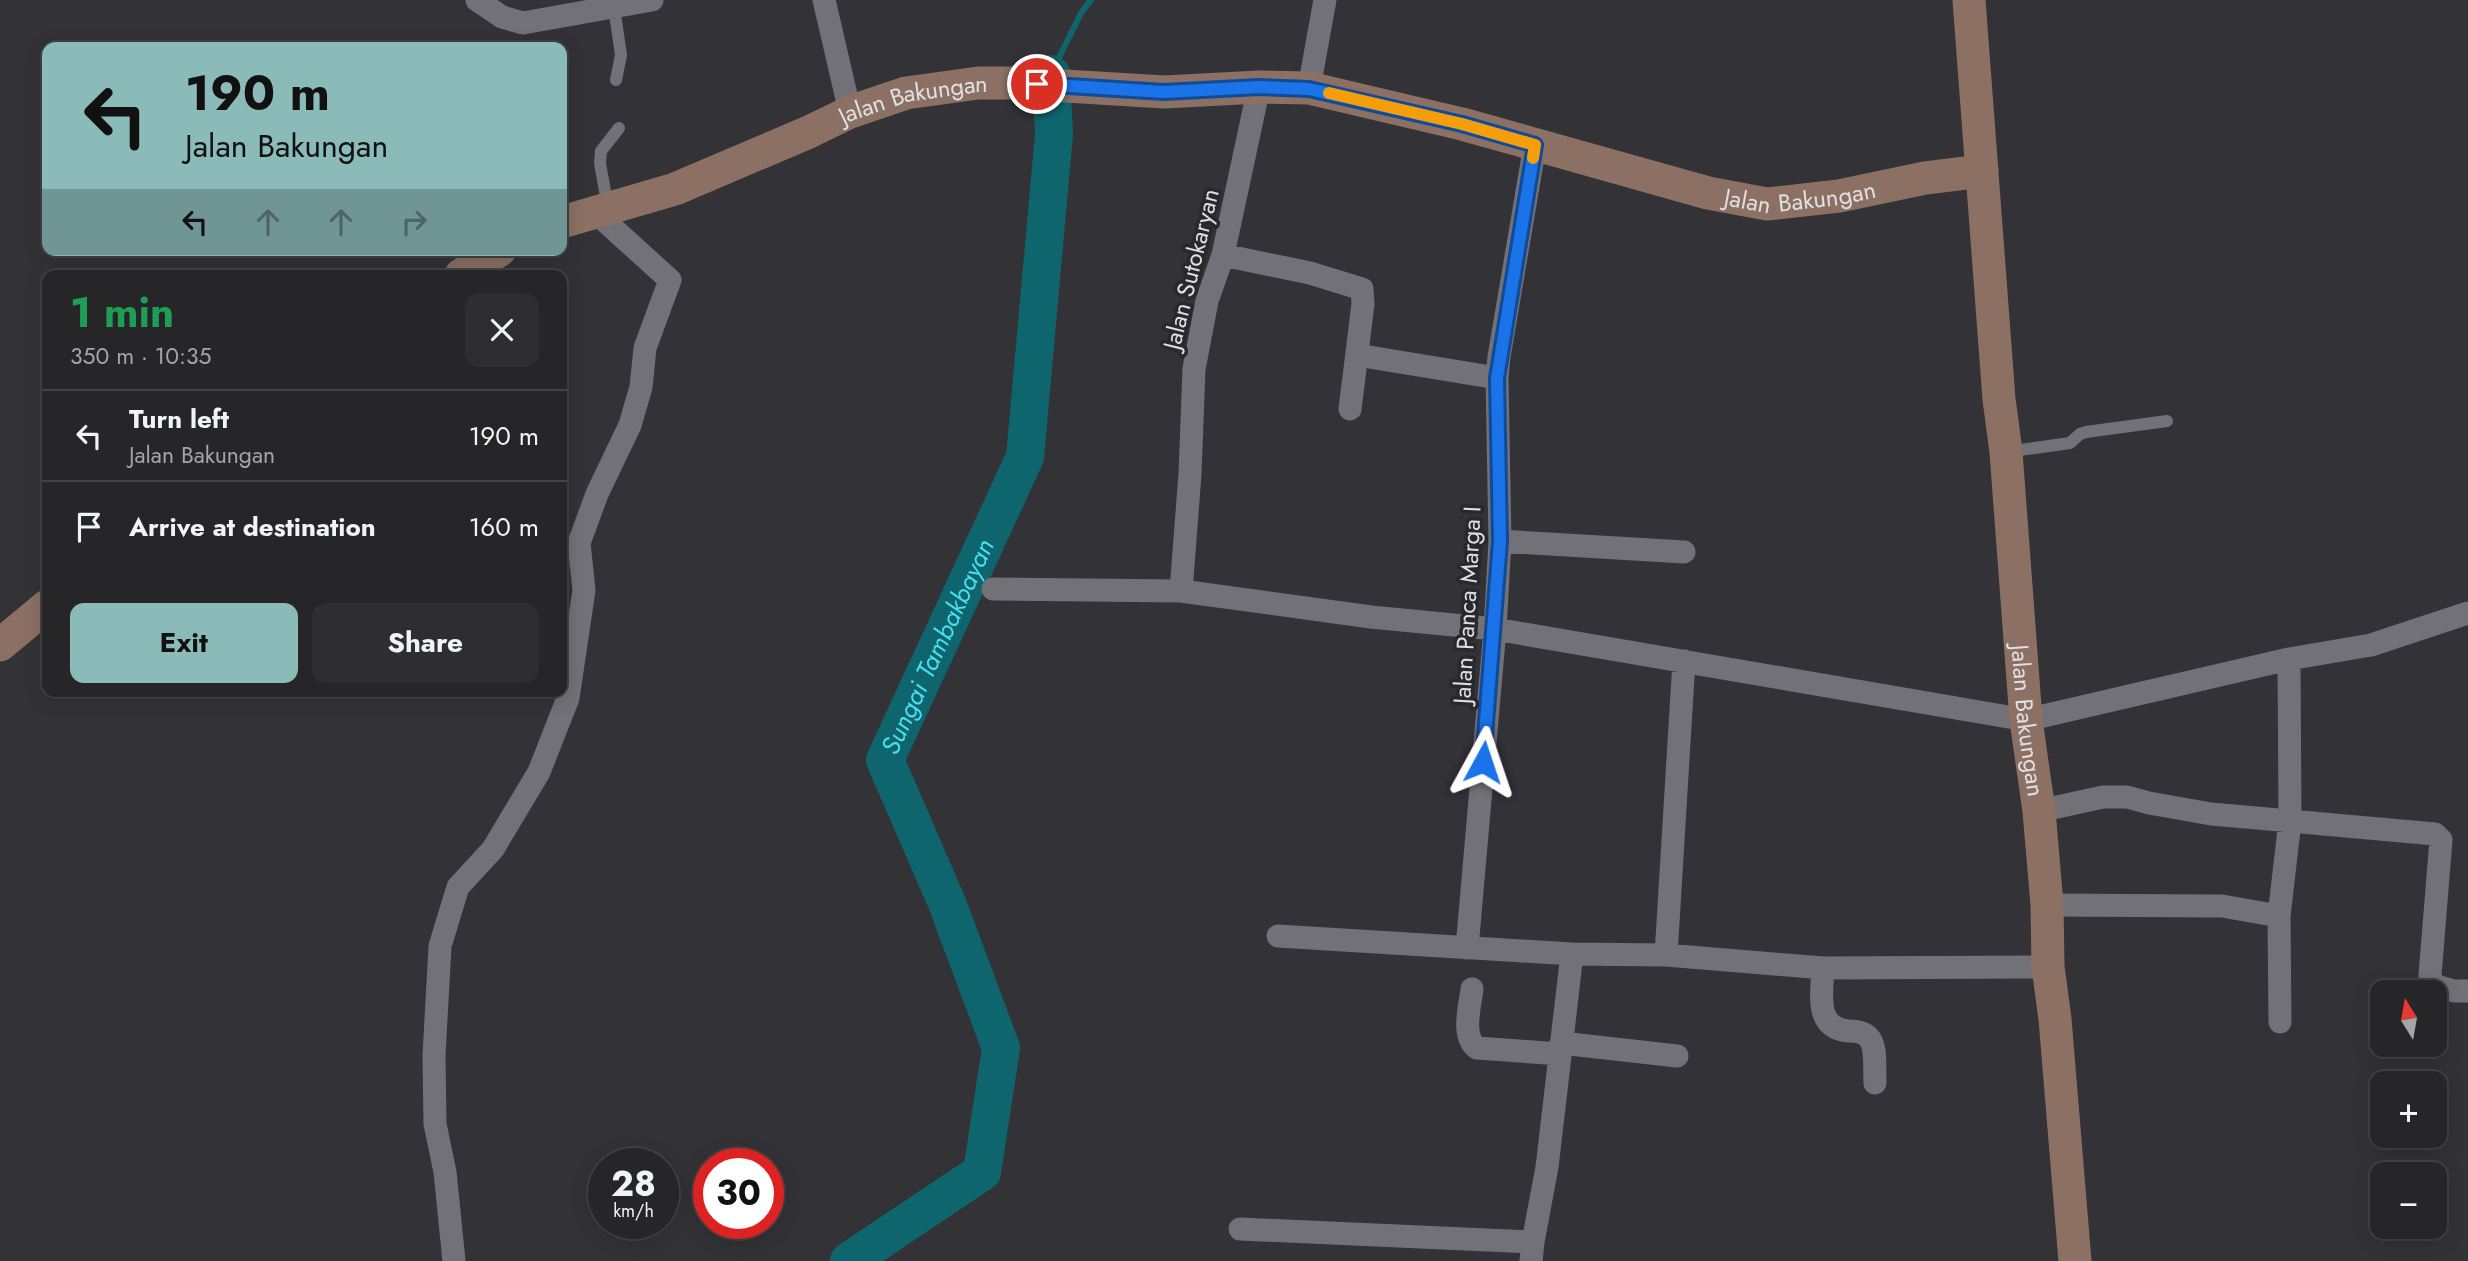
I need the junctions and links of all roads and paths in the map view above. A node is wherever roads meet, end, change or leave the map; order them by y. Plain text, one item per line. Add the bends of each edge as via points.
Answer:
1 (477, 0) edge
2 (652, 0) edge
3 (824, 0) edge
4 (1325, 0) edge
5 (1969, 0) edge
6 (614, 7) junction
7 (616, 80) dead end
8 (1259, 87) junction
9 (1309, 89) junction
10 (850, 112) junction
11 (619, 128) dead end
12 (1535, 145) junction
13 (1982, 171) junction
14 (601, 210) junction
15 (567, 220) edge
16 (1223, 255) junction
17 (491, 256) edge
18 (469, 270) edge
19 (1357, 355) junction
20 (1497, 378) junction
21 (1350, 409) dead end
22 (2167, 421) dead end
23 (2006, 452) junction
24 (1500, 541) junction
25 (1684, 552) dead end
26 (993, 589) dead end
27 (1181, 592) junction
28 (42, 610) edge
29 (2468, 613) edge
30 (1495, 629) junction
31 (0, 645) edge
32 (2289, 659) junction
33 (1684, 661) junction
34 (2025, 720) junction
35 (2039, 811) junction
36 (2290, 821) junction
37 (2048, 905) junction
38 (2279, 916) junction
39 (1278, 936) dead end
40 (1467, 948) junction
41 (1572, 954) junction
42 (1666, 955) junction
43 (2048, 967) junction
44 (1823, 968) junction
45 (1472, 989) dead end
46 (2468, 991) edge
47 (2280, 1022) dead end
48 (1560, 1048) junction
49 (1677, 1056) dead end
50 (1875, 1083) dead end
51 (1240, 1229) dead end
52 (1532, 1251) edge
53 (454, 1261) edge
54 (2075, 1261) edge

1 - 6 street via 502,18 523,23
2 - 6 street
3 - 10 street
4 - 9 street
5 - 13 main road
6 - 7 lane via 621,55
8 - 9 main road, Jalan Bakungan
8 - 10 main road, Jalan Bakungan via 1164,92 978,83 906,93
8 - 16 street, Jalan Sutokaryan
9 - 12 main road, Jalan Bakungan
10 - 14 main road, Jalan Bakungan via 675,189
11 - 14 lane via 601,151
12 - 13 main road, Jalan Bakungan via 1708,193 1767,204
12 - 20 street, Jalan Panca Marga I
13 - 23 main road, Jalan Bakungan
14 - 15 main road, Jalan Bakungan
14 - 53 street via 670,281 645,348 641,387 630,425 579,543 584,590 568,698 539,772 493,849 458,887 440,946 435,1124
16 - 19 street via 1363,289
16 - 27 street, Jalan Sutokaryan via 1207,301 1194,369
17 - 18 main road
19 - 20 street
19 - 21 street
20 - 24 street, Jalan Panca Marga I
22 - 23 lane via 2086,432 2063,444
23 - 34 main road, Jalan Bakungan
24 - 25 street
24 - 30 street, Jalan Panca Marga I
26 - 27 street
27 - 30 street
28 - 31 main road
29 - 32 street via 2371,645
30 - 33 street
30 - 40 street, Jalan Panca Marga I
32 - 34 street
32 - 36 street
33 - 34 street
33 - 42 street
34 - 35 main road, Jalan Bakungan
35 - 36 street via 2103,797 2127,797 2211,814
35 - 37 main road, Jalan Bakungan
36 - 38 street
36 - 46 street via 2435,834 2441,840 2430,975 2433,985
37 - 38 street via 2222,906
37 - 43 main road, Jalan Bakungan
38 - 47 street
39 - 40 street
40 - 41 street
41 - 42 street
41 - 48 street
42 - 44 street
43 - 44 street
43 - 54 main road, Jalan Bakungan
44 - 50 street via 1822,1008 1827,1022 1869,1038
45 - 48 street via 1468,1031 1472,1045
48 - 49 street
48 - 52 street
51 - 52 street

